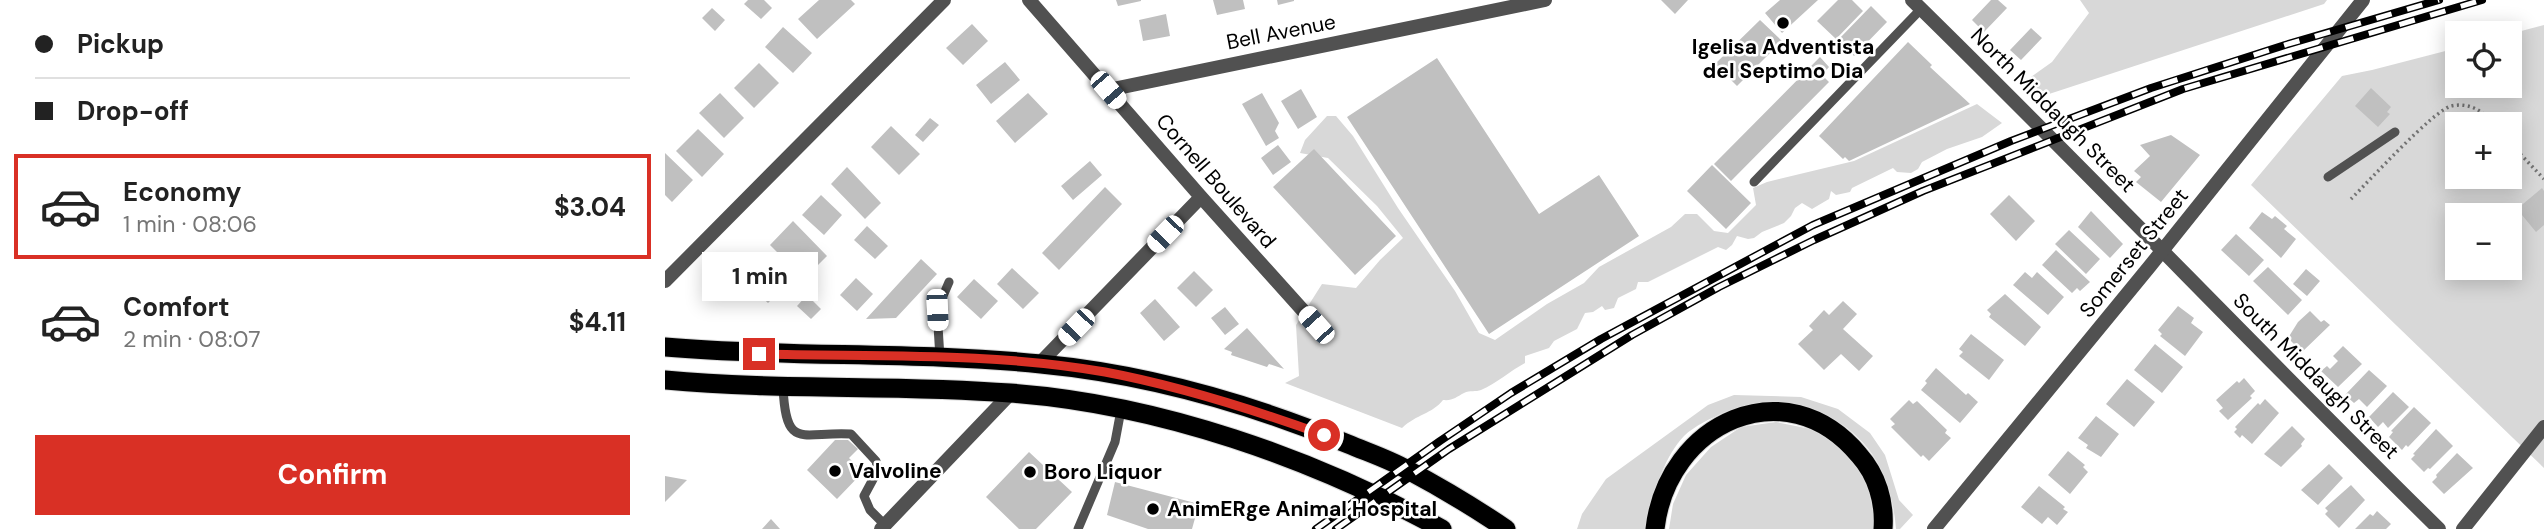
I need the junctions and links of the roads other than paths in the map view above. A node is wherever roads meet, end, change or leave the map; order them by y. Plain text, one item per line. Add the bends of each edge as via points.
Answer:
1 (944, 0) edge
2 (1029, 0) edge
3 (1545, 0) edge
4 (2363, 0) edge
5 (1917, 5) edge
6 (1108, 90) junction
7 (2395, 132) dead end
8 (2328, 177) dead end
9 (1754, 182) dead end
10 (1201, 197) junction
11 (2163, 250) junction
12 (665, 281) edge
13 (949, 282) dead end
14 (1316, 325) dead end
15 (665, 346) edge
16 (940, 358) junction
17 (1041, 363) junction
18 (665, 380) edge
19 (783, 387) junction
20 (1011, 393) junction
21 (1121, 410) junction
22 (2544, 427) edge
23 (883, 527) edge
24 (1078, 529) edge
25 (1442, 529) edge
26 (1506, 529) edge
27 (1655, 529) edge
28 (1884, 529) edge
29 (1934, 529) edge
30 (2439, 529) edge
31 (2463, 529) edge

1 - 12 street
2 - 6 street, Cornell Boulevard
3 - 6 street, Bell Avenue
4 - 11 street, Somerset Street
5 - 9 lane
5 - 11 street, North Middaugh Street
6 - 10 street, Cornell Boulevard
7 - 8 lane
10 - 14 street, Cornell Boulevard
10 - 17 street
11 - 29 street, Somerset Street
11 - 30 street, South Middaugh Street
13 - 16 lane via 937,310
15 - 16 highway via 759,354
16 - 17 highway
17 - 26 highway via 1156,383 1279,418 1406,468
18 - 19 highway
19 - 20 highway
19 - 23 lane via 784,415 796,432 811,437 851,434 876,461 878,470 864,496
20 - 21 highway
20 - 23 street
21 - 24 lane via 1115,442
21 - 25 highway via 1269,450 1362,488
22 - 31 street
27 - 28 highway via 1667,482 1698,439 1734,420 1773,411 1814,420 1849,442 1875,479

